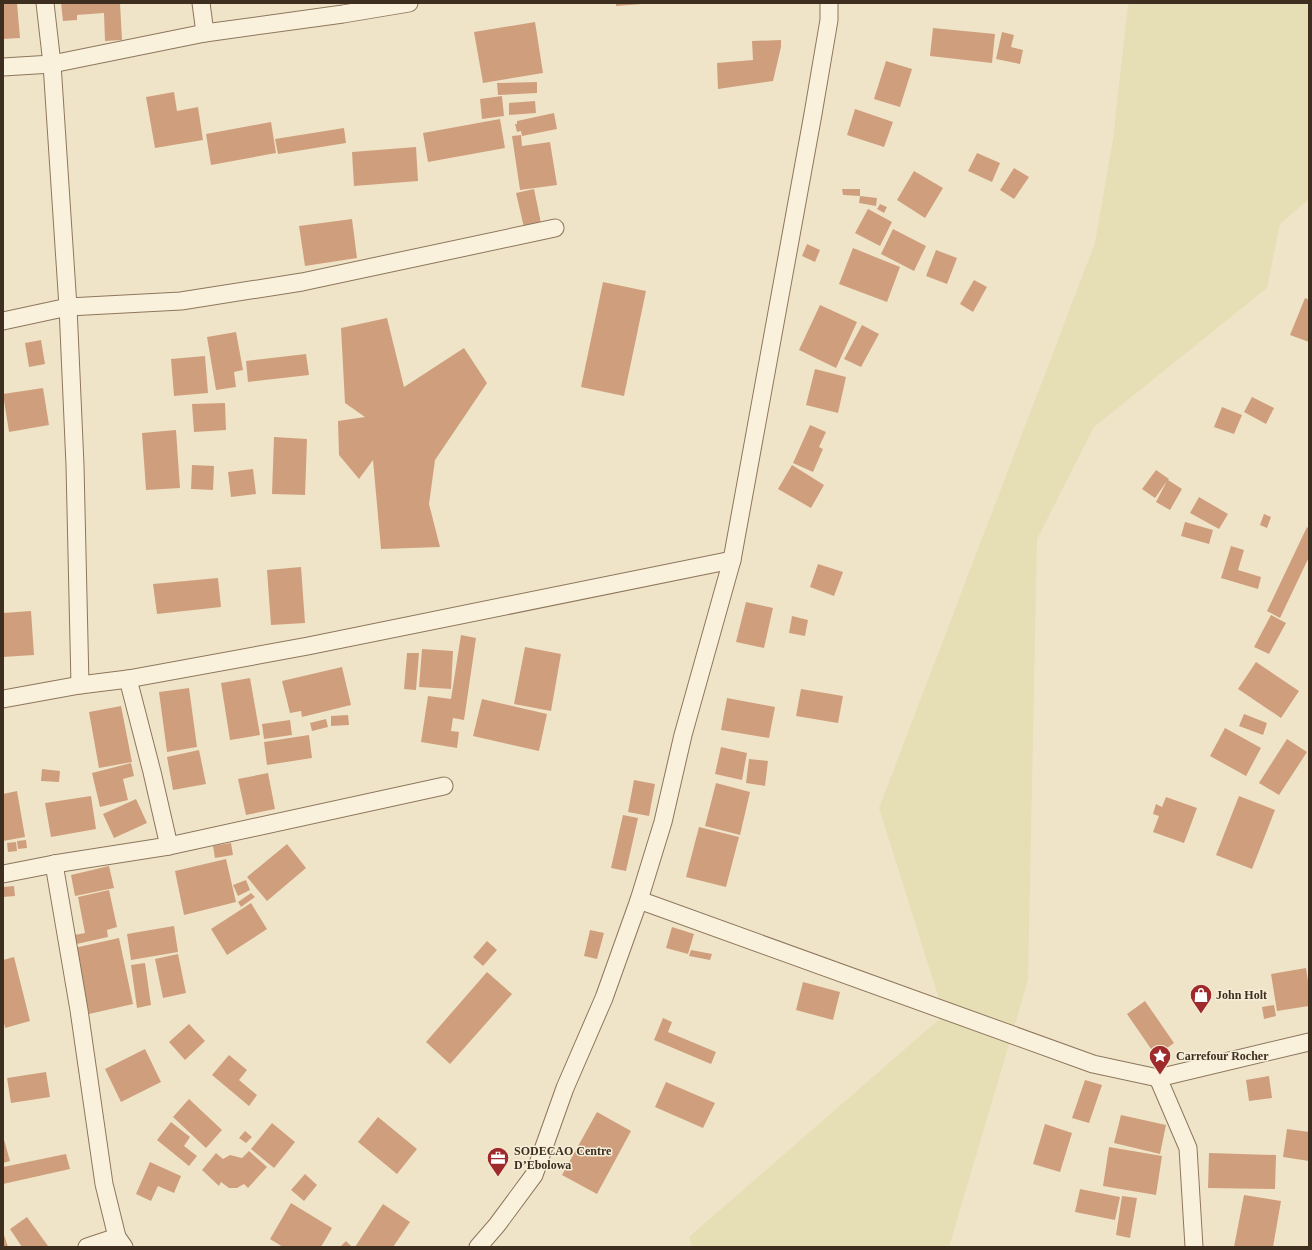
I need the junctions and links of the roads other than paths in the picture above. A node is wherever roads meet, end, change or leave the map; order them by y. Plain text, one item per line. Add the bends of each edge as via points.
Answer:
1 (45, 3) edge
2 (201, 3) edge
3 (409, 3) edge
4 (829, 3) edge
5 (342, 9) edge
6 (205, 33) junction
7 (52, 64) junction
8 (3, 67) edge
9 (555, 228) dead end
10 (68, 307) junction
11 (3, 320) edge
12 (732, 560) junction
13 (128, 679) junction
14 (80, 685) junction
15 (3, 699) edge
16 (444, 786) dead end
17 (169, 846) junction
18 (54, 864) junction
19 (3, 874) edge
20 (639, 900) junction
21 (1309, 1042) edge
22 (1158, 1078) junction
23 (120, 1242) edge
24 (87, 1247) edge
25 (478, 1247) edge
26 (1194, 1247) edge

1 - 7 street
2 - 6 street
3 - 5 street
4 - 12 street via 829,20
5 - 6 street
6 - 7 street
7 - 8 street
7 - 10 street
9 - 10 street via 302,282 180,301
10 - 11 street
10 - 14 street
12 - 13 street via 308,646
12 - 20 street via 683,735 663,822
13 - 14 street
13 - 17 street
14 - 15 street
16 - 17 street
17 - 18 street
18 - 19 street
18 - 23 street via 79,1010 104,1184
20 - 22 street via 1093,1064
20 - 25 street via 604,998 565,1088 534,1175
21 - 22 street
22 - 26 street via 1188,1148
23 - 24 street

